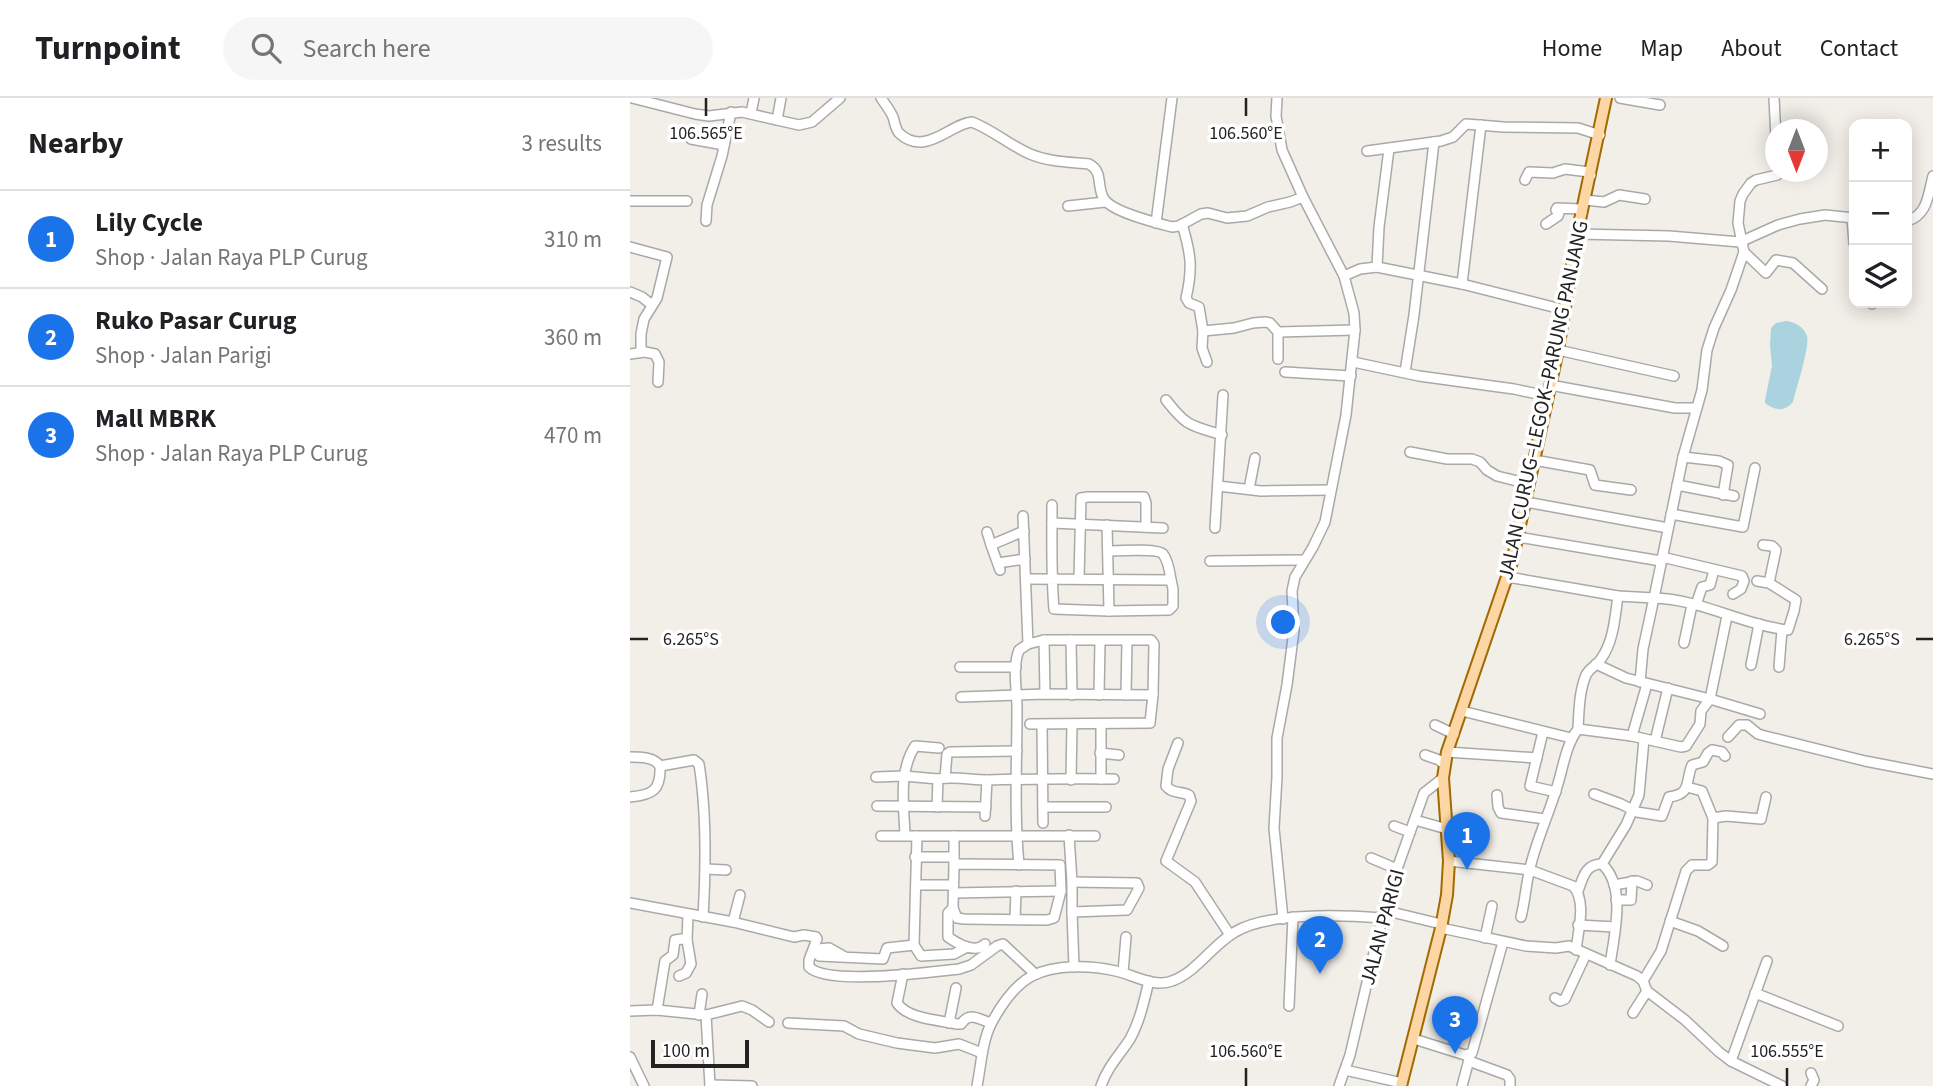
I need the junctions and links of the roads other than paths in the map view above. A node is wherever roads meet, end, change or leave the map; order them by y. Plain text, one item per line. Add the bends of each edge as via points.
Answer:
1 (636, 98) edge
2 (754, 98) edge
3 (780, 98) edge
4 (840, 98) edge
5 (881, 98) edge
6 (1172, 98) edge
7 (1277, 98) edge
8 (1606, 98) edge
9 (1620, 98) edge
10 (1632, 98) edge
11 (1774, 98) edge
12 (1660, 105) dead end
13 (731, 112) junction
14 (751, 113) junction
15 (1775, 119) edge
16 (777, 120) junction
17 (1481, 125) junction
18 (1600, 135) junction
19 (691, 139) dead end
20 (1434, 142) junction
21 (724, 145) junction
22 (1389, 149) junction
23 (1367, 151) dead end
24 (1591, 175) junction
25 (1933, 176) edge
26 (1765, 178) edge
27 (1525, 180) dead end
28 (1303, 197) junction
29 (1645, 199) dead end
30 (1585, 200) junction
31 (630, 201) edge
32 (687, 201) dead end
33 (1105, 202) junction
34 (1068, 205) dead end
35 (1583, 213) junction
36 (1849, 218) edge
37 (1912, 219) edge
38 (706, 221) dead end
39 (1156, 223) junction
40 (1182, 224) junction
41 (1546, 224) dead end
42 (1577, 234) junction
43 (630, 247) edge
44 (1742, 247) junction
45 (1377, 267) junction
46 (1344, 275) junction
47 (1418, 275) junction
48 (1462, 284) junction
49 (1822, 289) dead end
50 (630, 292) edge
51 (652, 305) junction
52 (1565, 310) junction
53 (1355, 330) junction
54 (1203, 331) junction
55 (1278, 332) junction
56 (1558, 350) junction
57 (641, 352) junction
58 (630, 354) edge
59 (1278, 359) dead end
60 (1207, 362) dead end
61 (1353, 362) junction
62 (1285, 372) dead end
63 (1405, 372) junction
64 (1351, 376) junction
65 (1674, 376) dead end
66 (659, 382) dead end
67 (1548, 390) junction
68 (1223, 395) dead end
69 (1166, 400) dead end
70 (1696, 408) junction
71 (1222, 435) junction
72 (1410, 452) dead end
73 (1683, 457) junction
74 (1255, 458) dead end
75 (1534, 460) junction
76 (1755, 468) dead end
77 (1529, 484) junction
78 (1677, 485) junction
79 (1218, 486) junction
80 (1249, 489) junction
81 (1630, 489) dead end
82 (1331, 490) junction
83 (1723, 495) junction
84 (1734, 496) dead end
85 (1526, 502) junction
86 (1052, 505) dead end
87 (1671, 514) junction
88 (1023, 516) dead end
89 (1052, 523) junction
90 (1080, 524) junction
91 (1107, 525) junction
92 (1146, 527) junction
93 (1163, 528) dead end
94 (1215, 528) dead end
95 (1668, 528) junction
96 (1024, 531) junction
97 (988, 532) dead end
98 (1518, 537) junction
99 (991, 545) junction
100 (1763, 545) dead end
101 (1108, 551) junction
102 (1025, 559) junction
103 (1661, 559) junction
104 (1304, 560) junction
105 (1210, 561) dead end
106 (1714, 570) junction
107 (1508, 577) junction
108 (1026, 579) junction
109 (1053, 579) junction
110 (1079, 579) junction
111 (1107, 580) junction
112 (1171, 580) junction
113 (1757, 581) dead end
114 (1769, 583) junction
115 (1733, 594) dead end
116 (1618, 596) junction
117 (1654, 598) junction
118 (1694, 605) junction
119 (1109, 611) junction
120 (1727, 616) junction
121 (1759, 624) junction
122 (1783, 629) junction
123 (1044, 640) junction
124 (1071, 640) junction
125 (1127, 640) junction
126 (1100, 641) junction
127 (1684, 643) dead end
128 (1028, 644) junction
129 (1595, 664) junction
130 (1751, 665) dead end
131 (960, 667) dead end
132 (1016, 667) junction
133 (1779, 667) dead end
134 (1643, 683) junction
135 (1668, 688) junction
136 (1045, 694) junction
137 (1017, 695) junction
138 (1072, 695) junction
139 (1099, 695) junction
140 (1126, 695) junction
141 (1153, 695) junction
142 (961, 697) dead end
143 (1710, 699) junction
144 (1462, 711) junction
145 (1760, 714) dead end
146 (1030, 724) dead end
147 (1042, 725) junction
148 (1072, 725) junction
149 (1101, 725) junction
150 (1435, 725) dead end
151 (1578, 729) junction
152 (1543, 732) junction
153 (1454, 734) junction
154 (1633, 736) junction
155 (1728, 737) dead end
156 (1571, 738) junction
157 (1644, 740) junction
158 (1655, 741) junction
159 (1178, 743) dead end
160 (939, 748) dead end
161 (1017, 751) junction
162 (1447, 752) junction
163 (1100, 753) junction
164 (1119, 755) dead end
165 (1425, 755) dead end
166 (1725, 756) dead end
167 (630, 757) edge
168 (1537, 758) junction
169 (1445, 765) junction
170 (660, 766) junction
171 (1933, 774) edge
172 (904, 776) junction
173 (876, 777) dead end
174 (942, 778) junction
175 (1017, 778) junction
176 (1443, 778) junction
177 (1043, 779) junction
178 (1071, 779) junction
179 (1101, 779) junction
180 (1114, 779) dead end
181 (987, 780) junction
182 (1687, 787) junction
183 (1556, 792) junction
184 (1594, 794) dead end
185 (1497, 795) dead end
186 (630, 797) edge
187 (1766, 797) dead end
188 (877, 806) dead end
189 (904, 807) junction
190 (937, 807) junction
191 (1043, 807) junction
192 (1106, 807) dead end
193 (1633, 811) junction
194 (1713, 818) junction
195 (1415, 820) junction
196 (1545, 820) junction
197 (1043, 823) dead end
198 (1394, 826) dead end
199 (1447, 829) junction
200 (1410, 832) junction
201 (905, 835) junction
202 (1016, 835) junction
203 (1069, 835) junction
204 (881, 836) dead end
205 (917, 836) junction
206 (954, 836) junction
207 (1095, 836) dead end
208 (915, 857) junction
209 (1371, 858) dead end
210 (954, 860) junction
211 (1449, 860) junction
212 (1602, 864) junction
213 (1019, 865) junction
214 (706, 869) junction
215 (1397, 869) junction
216 (726, 870) dead end
217 (1530, 870) junction
218 (1632, 881) junction
219 (1072, 882) junction
220 (1647, 884) dead end
221 (916, 885) junction
222 (1614, 885) junction
223 (952, 889) junction
224 (1016, 891) junction
225 (1061, 891) junction
226 (1578, 891) junction
227 (740, 895) dead end
228 (1616, 900) junction
229 (630, 904) edge
230 (1492, 906) dead end
231 (953, 908) junction
232 (1072, 912) junction
233 (1382, 914) junction
234 (688, 915) junction
235 (703, 917) junction
236 (1293, 917) junction
237 (1521, 917) dead end
238 (1015, 919) junction
239 (1283, 919) junction
240 (1670, 921) junction
241 (733, 922) junction
242 (1578, 925) junction
243 (1441, 926) junction
244 (1615, 927) junction
245 (1230, 935) junction
246 (948, 937) junction
247 (1126, 937) dead end
248 (1485, 938) junction
249 (687, 940) junction
250 (1503, 942) junction
251 (985, 944) dead end
252 (914, 945) junction
253 (1723, 946) dead end
254 (967, 947) junction
255 (1576, 950) junction
256 (949, 954) junction
257 (1586, 954) junction
258 (845, 957) dead end
259 (1767, 961) dead end
260 (1610, 965) junction
261 (1074, 967) junction
262 (1123, 972) junction
263 (903, 974) junction
264 (1035, 974) junction
265 (679, 976) dead end
266 (1149, 981) junction
267 (1643, 981) junction
268 (956, 988) dead end
269 (1647, 990) junction
270 (1755, 993) junction
271 (702, 994) dead end
272 (1555, 998) dead end
273 (1289, 1006) dead end
274 (657, 1010) junction
275 (630, 1011) edge
276 (1633, 1013) dead end
277 (702, 1015) junction
278 (769, 1022) dead end
279 (788, 1023) dead end
280 (949, 1023) junction
281 (991, 1023) junction
282 (1838, 1026) dead end
283 (1414, 1039) junction
284 (982, 1053) junction
285 (630, 1057) edge
286 (1470, 1058) junction
287 (1731, 1061) junction
288 (1345, 1070) junction
289 (1811, 1073) dead end
290 (1402, 1085) edge
291 (644, 1086) edge
292 (710, 1086) edge
293 (752, 1086) edge
294 (977, 1086) edge
295 (1101, 1086) edge
296 (1339, 1086) edge
297 (1462, 1086) edge
298 (1510, 1086) edge
299 (1782, 1086) edge
300 (1811, 1086) edge

1 - 13 street via 709,116
2 - 14 street
3 - 16 street
4 - 16 street via 804,124
5 - 33 street via 897,130 915,140 934,139 972,122 1041,158 1089,164 1098,172
6 - 39 street
7 - 28 street via 1282,150
8 - 18 main road, JALAN CURUG–LEGOK–PARUNG PANJANG
9 - 10 street
10 - 12 street
11 - 15 street
13 - 14 street
13 - 21 street
14 - 16 street
17 - 18 street via 1578,128
17 - 20 street via 1466,124 1453,137
17 - 48 street
18 - 24 main road, JALAN CURUG–LEGOK–PARUNG PANJANG
19 - 21 street
20 - 22 street
20 - 47 street
21 - 38 street
22 - 23 street
22 - 45 street
24 - 27 street via 1563,169 1529,172
24 - 30 main road, JALAN CURUG–LEGOK–PARUNG PANJANG
25 - 37 street via 1922,212
26 - 44 street via 1742,194 1738,223
28 - 40 street via 1252,215 1227,218 1205,213
28 - 46 street
29 - 30 street via 1619,195 1602,202
30 - 35 main road, JALAN CURUG–LEGOK–PARUNG PANJANG
31 - 32 street
33 - 34 street
33 - 39 street
35 - 41 street via 1557,208 1558,216
35 - 42 main road, JALAN CURUG–LEGOK–PARUNG PANJANG
36 - 44 street via 1825,215 1778,225
39 - 40 street
40 - 54 street via 1191,265 1185,298 1199,307
42 - 44 street via 1669,236
42 - 52 main road, JALAN CURUG–LEGOK–PARUNG PANJANG
43 - 51 street via 667,257
44 - 49 street via 1766,273 1776,260 1793,263
44 - 70 street via 1707,350
45 - 46 street
45 - 47 street
46 - 53 street
47 - 48 street
47 - 63 street
48 - 52 street
50 - 51 street
51 - 57 street via 644,319
52 - 56 main road, JALAN CURUG–LEGOK–PARUNG PANJANG
53 - 55 street
53 - 61 street
54 - 55 street via 1265,322
54 - 60 street
55 - 59 street
56 - 65 street
56 - 67 main road, JALAN CURUG–LEGOK–PARUNG PANJANG
57 - 58 street
57 - 66 street via 655,354
61 - 63 street
61 - 64 street
62 - 64 street
63 - 67 street
64 - 82 street
67 - 70 street
67 - 75 main road, JALAN CURUG–LEGOK–PARUNG PANJANG
68 - 71 street
69 - 71 street via 1185,422
70 - 73 street
71 - 79 street
72 - 77 street via 1472,459 1497,476
73 - 78 street
73 - 83 street via 1728,465
74 - 80 street
75 - 77 main road, JALAN CURUG–LEGOK–PARUNG PANJANG
75 - 81 street via 1590,470 1595,485
76 - 87 street via 1743,527
77 - 85 main road, JALAN CURUG–LEGOK–PARUNG PANJANG
78 - 83 street
78 - 87 street
79 - 80 street
79 - 94 street
80 - 82 street
82 - 104 street via 1325,522
83 - 84 street
85 - 95 street
85 - 98 main road, JALAN CURUG–LEGOK–PARUNG PANJANG
86 - 89 street
87 - 95 street
88 - 96 street
89 - 90 street
89 - 109 street
90 - 91 street
90 - 92 street via 1083,497 1144,497
90 - 110 street
91 - 92 street
91 - 101 street
92 - 93 street
95 - 103 street
96 - 99 street
96 - 102 street
97 - 99 street
98 - 103 street
98 - 107 main road, JALAN CURUG–LEGOK–PARUNG PANJANG
99 - 102 street via 999,567
100 - 114 street via 1776,550
101 - 111 street
101 - 112 street via 1160,552
102 - 108 street
103 - 106 street
103 - 117 street
104 - 105 street
104 - 239 street via 1293,584 1294,630 1277,738 1274,840
106 - 115 street via 1742,576 1741,589
106 - 118 street via 1710,585 1702,587
107 - 116 street
107 - 144 main road, JALAN CURUG–LEGOK–PARUNG PANJANG
108 - 109 street
108 - 128 street
109 - 110 street
109 - 119 street via 1055,610
110 - 111 street
111 - 112 street
111 - 119 street
112 - 119 street via 1171,608
113 - 114 street
114 - 122 street via 1796,600 1790,626
116 - 117 street
116 - 129 street via 1609,642
117 - 118 street
117 - 134 street via 1643,649
118 - 120 street
118 - 127 street
120 - 121 street
120 - 143 street
121 - 122 street
121 - 130 street
122 - 133 street
123 - 124 street
123 - 128 street
123 - 136 street
124 - 126 street
124 - 138 street
125 - 126 street
125 - 140 street
125 - 141 street via 1153,641
126 - 139 street
128 - 132 street via 1019,650
129 - 134 street
129 - 151 street via 1583,684
131 - 132 street
132 - 137 street
134 - 135 street
134 - 154 street
135 - 143 street
135 - 158 street
136 - 137 street
136 - 138 street
137 - 142 street
137 - 161 street
138 - 139 street
139 - 140 street
140 - 141 street
141 - 149 street via 1150,723
143 - 145 street
143 - 158 street via 1686,746
144 - 152 street
144 - 153 main road, JALAN CURUG–LEGOK–PARUNG PANJANG
146 - 147 street
147 - 148 street
147 - 177 street
148 - 149 street
148 - 178 street
149 - 163 street
150 - 153 street
151 - 154 street
151 - 156 street
152 - 156 street
152 - 168 street
153 - 162 main road, JALAN CURUG–LEGOK–PARUNG PANJANG
154 - 157 street
155 - 171 street via 1739,725 1747,724 1765,736
156 - 183 street
157 - 158 street
157 - 193 street
159 - 245 street via 1166,786 1189,795 1191,801 1166,861 1195,882
160 - 172 street via 915,746
161 - 174 street via 950,752
161 - 175 street
162 - 168 street
162 - 169 main road, JALAN CURUG–LEGOK–PARUNG PANJANG
163 - 164 street
163 - 179 street
165 - 169 street
166 - 182 street via 1712,750 1703,762 1692,765
167 - 170 street via 647,758
168 - 183 street via 1531,786
169 - 176 main road, JALAN CURUG–LEGOK–PARUNG PANJANG
170 - 186 street via 655,789
170 - 214 street via 694,760 699,764
172 - 173 street
172 - 174 street
172 - 189 street
174 - 181 street
174 - 190 street
175 - 177 street
175 - 181 street
175 - 202 street
176 - 195 street, JALAN PARIGI via 1424,793
176 - 199 main road, JALAN CURUG–LEGOK–PARUNG PANJANG
177 - 178 street
177 - 191 street
178 - 179 street
179 - 180 street
181 - 190 street via 985,811
182 - 193 street via 1680,796 1669,797 1662,817
182 - 194 street via 1702,791
183 - 196 street
184 - 193 street
185 - 196 street via 1502,813
187 - 194 street via 1760,819
188 - 189 street
189 - 190 street
189 - 201 street
191 - 192 street
191 - 197 street
193 - 212 street
194 - 240 street via 1712,862 1692,865 1686,871
195 - 199 street
195 - 200 street, JALAN PARIGI
196 - 217 street
198 - 200 street
199 - 211 main road, JALAN CURUG–LEGOK–PARUNG PANJANG
200 - 215 street, JALAN PARIGI
201 - 204 street
201 - 205 street
202 - 203 street
202 - 206 street
202 - 213 street
203 - 207 street
203 - 219 street
205 - 206 street
205 - 208 street
206 - 210 street
208 - 210 street
208 - 221 street
209 - 215 street
210 - 213 street
210 - 223 street
211 - 217 street
211 - 243 main road, JALAN CURUG–LEGOK–PARUNG PANJANG
212 - 222 street
212 - 226 street via 1585,871
213 - 225 street via 1060,865
214 - 216 street
214 - 235 street
215 - 233 street, JALAN PARIGI
217 - 226 street
217 - 237 street
218 - 220 street
218 - 222 street
218 - 228 street via 1631,900
219 - 232 street
219 - 232 street via 1137,883 1139,888 1127,910
221 - 223 street
221 - 252 street
222 - 228 street
223 - 224 street
223 - 231 street
224 - 225 street
224 - 238 street
225 - 238 street via 1054,918
226 - 242 street
227 - 241 street
228 - 244 street
229 - 234 street
230 - 248 street
231 - 238 street via 960,919
231 - 246 street via 948,913
232 - 261 street
233 - 236 street
233 - 243 street
233 - 288 street, JALAN PARIGI
234 - 235 street
234 - 249 street
235 - 241 street
236 - 239 street
236 - 273 street
239 - 245 street via 1249,925
240 - 253 street
240 - 267 street via 1661,951
241 - 263 street via 794,937 816,937 809,967 817,973 859,977
242 - 244 street
242 - 255 street
243 - 248 street
243 - 283 main road, JALAN CURUG–LEGOK–PARUNG PANJANG
244 - 260 street
245 - 266 street via 1182,976 1168,982
246 - 254 street
246 - 256 street
247 - 262 street
248 - 250 street
249 - 265 street via 690,966
249 - 274 street via 676,940 672,957 664,961
250 - 255 street
250 - 286 street
251 - 254 street via 979,949
252 - 256 street via 921,956
252 - 258 street via 887,948 883,959
254 - 256 street
255 - 257 street
257 - 260 street
257 - 272 street via 1565,999
259 - 270 street
260 - 267 street
261 - 262 street
261 - 264 street
262 - 266 street
263 - 264 street via 959,969 1003,944
263 - 280 street via 897,1002 901,1008
264 - 281 street via 1018,986
266 - 295 street via 1138,1021
267 - 269 street
268 - 280 street
269 - 276 street
269 - 287 street
270 - 282 street
270 - 287 street
271 - 277 street
274 - 275 street
274 - 277 street
277 - 278 street via 742,1006
277 - 292 street
279 - 284 street via 844,1026 897,1044 935,1048 959,1044
280 - 281 street via 960,1025 970,1016
281 - 284 street
283 - 286 street
283 - 290 main road, JALAN CURUG–LEGOK–PARUNG PANJANG
284 - 294 street
285 - 291 street
286 - 297 street
286 - 298 street via 1507,1075
287 - 299 street
288 - 290 street
288 - 296 street, JALAN PARIGI
289 - 300 street
292 - 293 street

